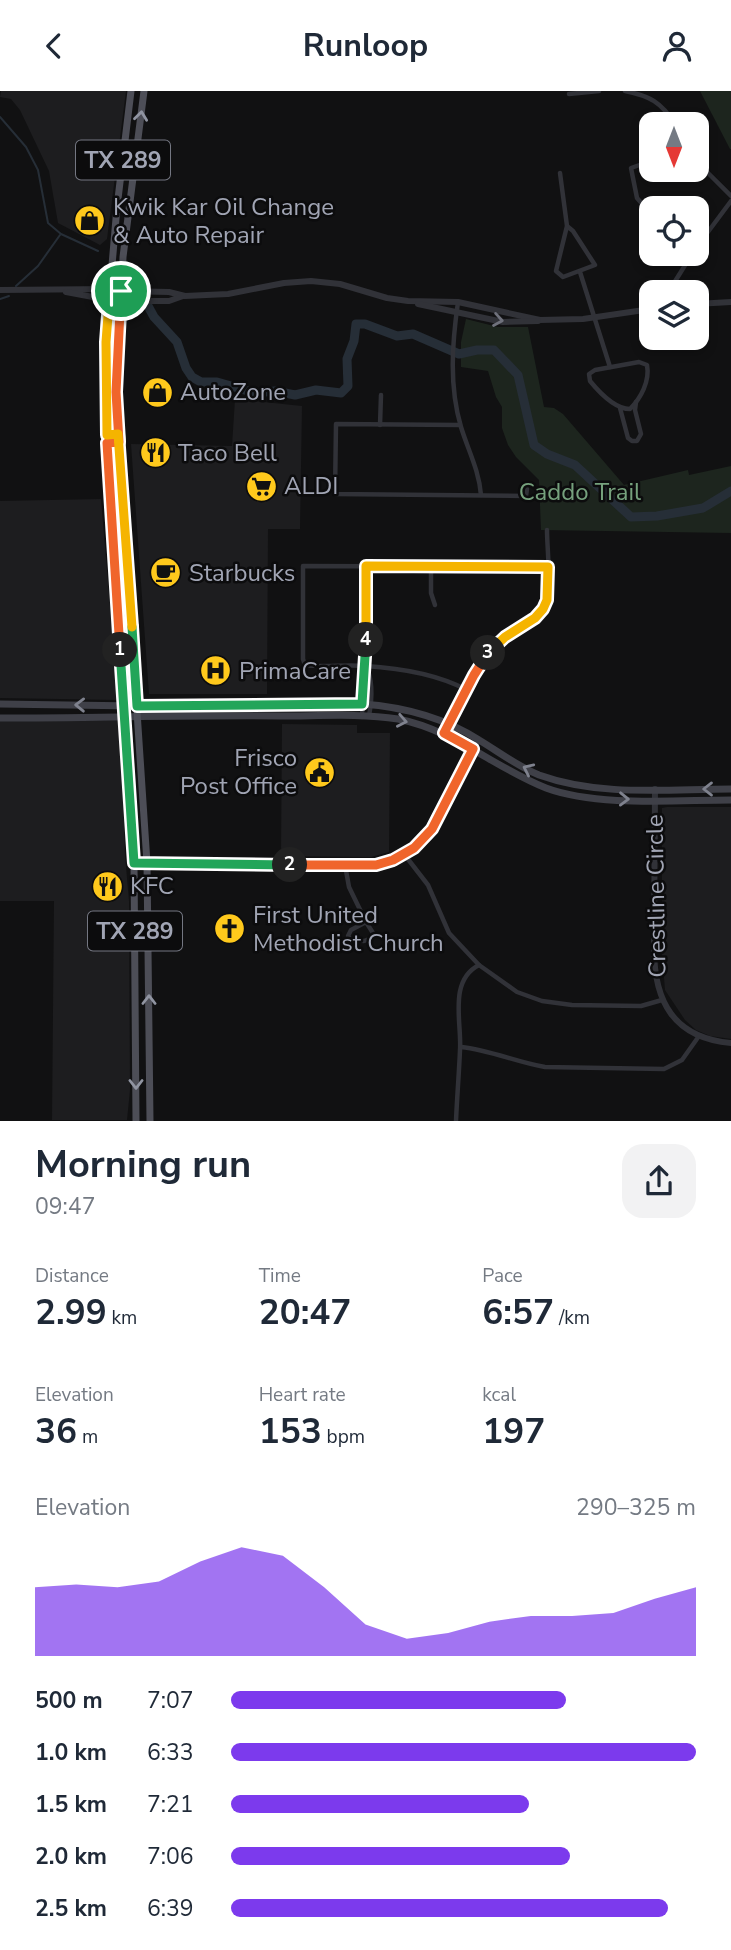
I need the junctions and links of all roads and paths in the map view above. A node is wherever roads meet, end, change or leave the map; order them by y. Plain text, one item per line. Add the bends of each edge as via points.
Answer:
1 (131, 91) edge
2 (144, 91) edge
3 (599, 91) edge
4 (625, 91) edge
5 (569, 94) dead end
6 (667, 112) edge
7 (639, 165) edge
8 (560, 173) dead end
9 (709, 174) edge
10 (731, 198) edge
11 (639, 200) edge
12 (567, 226) junction
13 (709, 229) edge
14 (580, 272) junction
15 (110, 289) junction
16 (0, 290) edge
17 (60, 291) junction
18 (121, 291) junction
19 (184, 296) junction
20 (109, 300) junction
21 (120, 301) junction
22 (410, 301) junction
23 (458, 302) junction
24 (731, 302) edge
25 (709, 303) edge
26 (639, 311) edge
27 (457, 312) junction
28 (594, 317) junction
29 (540, 320) junction
30 (610, 367) junction
31 (381, 395) dead end
32 (638, 398) junction
33 (614, 403) junction
34 (380, 425) junction
35 (460, 425) junction
36 (118, 438) junction
37 (107, 439) junction
38 (527, 489) dead end
39 (481, 495) junction
40 (547, 530) dead end
41 (366, 566) junction
42 (431, 566) junction
43 (548, 567) junction
44 (116, 590) junction
45 (129, 590) junction
46 (435, 605) dead end
47 (365, 666) junction
48 (467, 690) junction
49 (0, 704) edge
50 (37, 704) junction
51 (240, 704) junction
52 (367, 704) junction
53 (290, 705) junction
54 (123, 706) junction
55 (137, 706) junction
56 (239, 715) junction
57 (290, 716) junction
58 (366, 717) junction
59 (0, 718) edge
60 (38, 718) junction
61 (124, 718) junction
62 (138, 718) junction
63 (449, 723) junction
64 (444, 733) junction
65 (479, 740) junction
66 (473, 749) junction
67 (555, 780) junction
68 (655, 789) junction
69 (731, 789) edge
70 (553, 790) junction
71 (655, 800) junction
72 (731, 800) edge
73 (404, 854) junction
74 (134, 863) junction
75 (147, 863) junction
76 (345, 865) junction
77 (366, 922) junction
78 (480, 965) junction
79 (663, 1000) junction
80 (699, 1037) junction
81 (731, 1043) edge
82 (460, 1047) junction
83 (136, 1121) edge
84 (150, 1121) edge
85 (456, 1121) edge

1 - 15 main road, TX 289
18 -> 2 main road, TX 289
3 - 5 street
4 - 6 street via 647,95
7 - 11 street via 631,168
8 - 12 street
9 - 10 street
10 - 13 street
12 - 14 street via 595,265
12 - 14 street via 555,271 563,277
14 - 28 street
15 - 17 street
15 - 18 main road
15 - 20 main road, TX 289
16 - 17 street
17 - 20 street
18 - 19 street
18 - 21 main road, TX 289
19 - 21 street via 169,301
19 - 22 street via 228,295 314,281
20 - 21 main road
20 - 37 main road, TX 289
21 - 36 main road, TX 289
22 - 23 street
22 - 27 street
23 - 27 street
23 - 29 street
24 - 25 street
26 - 28 street
27 -> 29 street via 503,322
27 - 35 street via 452,365
28 - 29 street
28 - 30 street
30 - 32 street via 647,365
30 - 33 street via 589,374 590,381
31 - 34 street
32 - 33 street via 627,409
32 - 33 street via 635,410 641,435 637,441 628,438 622,412
34 - 35 street
34 - 39 street via 336,424 335,494
35 - 39 street
36 - 37 main road
36 - 45 main road, TX 289
37 - 44 main road, TX 289
38 - 39 street via 527,496
40 - 43 street
41 - 42 street
41 - 47 street
41 - 47 street via 305,565 302,569 305,664
42 - 43 street
42 - 46 street
43 - 48 street via 543,609 491,650
44 - 45 main road
44 - 54 main road, TX 289
45 - 55 main road, TX 289
47 - 48 street via 434,677
47 - 52 street
47 - 52 street via 369,673
48 - 63 street
49 - 50 main road
54 -> 50 main road
50 - 60 main road
51 - 53 main road
51 - 55 main road
51 - 56 main road
52 - 53 main road
52 - 58 street
52 - 58 street
52 - 63 main road via 398,707
53 - 57 main road
54 - 55 main road
54 - 61 main road, TX 289
55 - 62 main road, TX 289
56 - 57 main road
56 - 62 main road
57 - 58 main road
58 -> 64 main road via 410,722
59 - 60 main road
60 - 61 main road
61 - 62 main road
61 - 74 main road, TX 289
62 - 75 main road, TX 289
63 - 64 street
63 - 65 main road
64 - 66 main road
65 - 66 street
67 -> 65 main road via 526,769
66 - 70 main road via 501,768
66 - 73 street via 432,829
67 - 68 main road via 603,788
67 - 70 main road
69 -> 68 main road
68 - 71 street, Crestline Circle
70 -> 71 main road via 602,799
71 - 72 main road
71 - 79 street, Crestline Circle via 654,973
73 - 76 street via 384,863
73 - 78 street via 428,885 449,933
74 - 75 street
74 -> 83 main road, TX 289
75 - 76 street
84 -> 75 main road, TX 289
76 - 77 street via 349,887
77 - 77 street via 349,933 351,940 372,938
78 - 79 street via 517,992 542,1001 641,1006
78 - 82 street via 467,975 459,997
79 - 80 street, Crestline Circle via 679,1024
80 - 81 street, Crestline Circle
80 - 82 street via 682,1060 647,1071 545,1067
82 - 85 street

